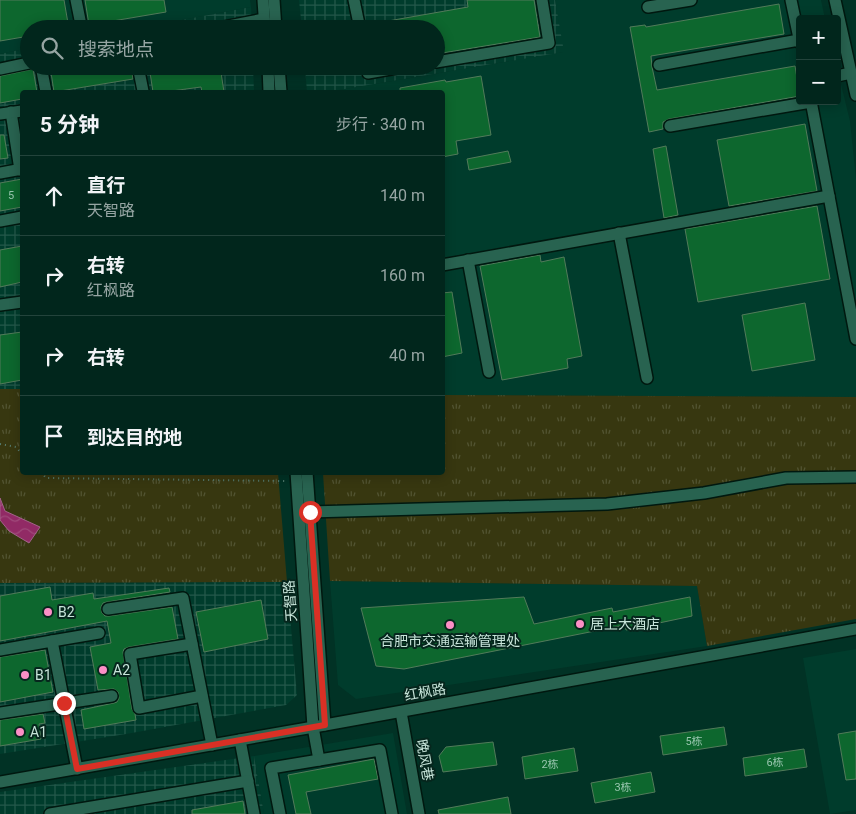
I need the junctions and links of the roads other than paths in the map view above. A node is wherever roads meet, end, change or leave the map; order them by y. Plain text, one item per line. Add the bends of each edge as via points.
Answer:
1 (76, 0) edge
2 (263, 0) edge
3 (274, 0) edge
4 (354, 0) edge
5 (542, 0) edge
6 (691, 0) edge
7 (791, 0) edge
8 (835, 0) edge
9 (648, 7) dead end
10 (80, 20) edge
11 (265, 20) edge
12 (275, 20) edge
13 (358, 20) edge
14 (796, 26) edge
15 (796, 42) edge
16 (445, 60) edge
17 (658, 64) dead end
18 (20, 65) edge
19 (0, 69) edge
20 (851, 73) junction
21 (43, 75) edge
22 (139, 75) edge
23 (269, 75) edge
24 (280, 75) edge
25 (841, 75) edge
26 (46, 90) edge
27 (140, 90) edge
28 (270, 90) edge
29 (281, 90) edge
30 (856, 95) edge
31 (796, 105) edge
32 (812, 105) edge
33 (11, 112) edge
34 (670, 126) dead end
35 (20, 163) edge
36 (20, 169) edge
37 (0, 173) edge
38 (829, 196) junction
39 (20, 217) edge
40 (0, 221) edge
41 (619, 233) junction
42 (468, 260) junction
43 (445, 264) edge
44 (20, 302) edge
45 (0, 305) edge
46 (856, 339) edge
47 (489, 372) dead end
48 (647, 378) dead end
49 (308, 475) edge
50 (296, 477) edge
51 (856, 477) edge
52 (310, 512) junction
53 (108, 609) dead end
54 (856, 629) edge
55 (99, 633) dead end
56 (52, 641) junction
57 (192, 644) junction
58 (0, 650) edge
59 (112, 696) dead end
60 (202, 696) junction
61 (64, 703) junction
62 (401, 712) junction
63 (0, 713) edge
64 (325, 725) junction
65 (313, 727) junction
66 (240, 740) junction
67 (212, 745) junction
68 (319, 760) junction
69 (77, 769) junction
70 (248, 781) junction
71 (0, 782) edge
72 (50, 814) edge
73 (254, 814) edge
74 (280, 814) edge
75 (392, 814) edge
76 (419, 814) edge

1 - 10 street
2 - 11 street
3 - 12 street
4 - 13 street
5 - 16 street via 549,43
6 - 9 street
7 - 14 street
8 - 20 street
15 - 17 street
18 - 19 street
20 - 25 street
20 - 30 street
21 - 26 street
22 - 27 street
23 - 28 street
24 - 29 street
31 - 34 street
32 - 38 street
33 - 35 street
36 - 37 street
38 - 41 street
38 - 46 street
39 - 40 street
41 - 42 street
41 - 48 street
42 - 43 street
42 - 47 street
44 - 45 street
49 - 52 street, 天智路
50 - 65 street, 天智路
51 - 52 street via 786,478 704,493 607,504
52 - 64 street, 天智路
53 - 57 street via 183,598
54 - 62 street, 红枫路
55 - 56 street
56 - 58 street
56 - 61 street
57 - 60 street
57 - 60 street via 130,654 139,708
59 - 61 street
60 - 67 street
61 - 63 street
61 - 69 street
62 - 64 street, 红枫路
62 - 76 street, 晚风巷
64 - 65 street, 红枫路
65 - 66 street, 红枫路
65 - 68 street, 天智路
66 - 67 street, 红枫路
66 - 70 street
67 - 69 street, 红枫路
68 - 74 street via 271,768
68 - 75 street via 380,750
69 - 71 street, 红枫路
70 - 72 street
70 - 73 street

